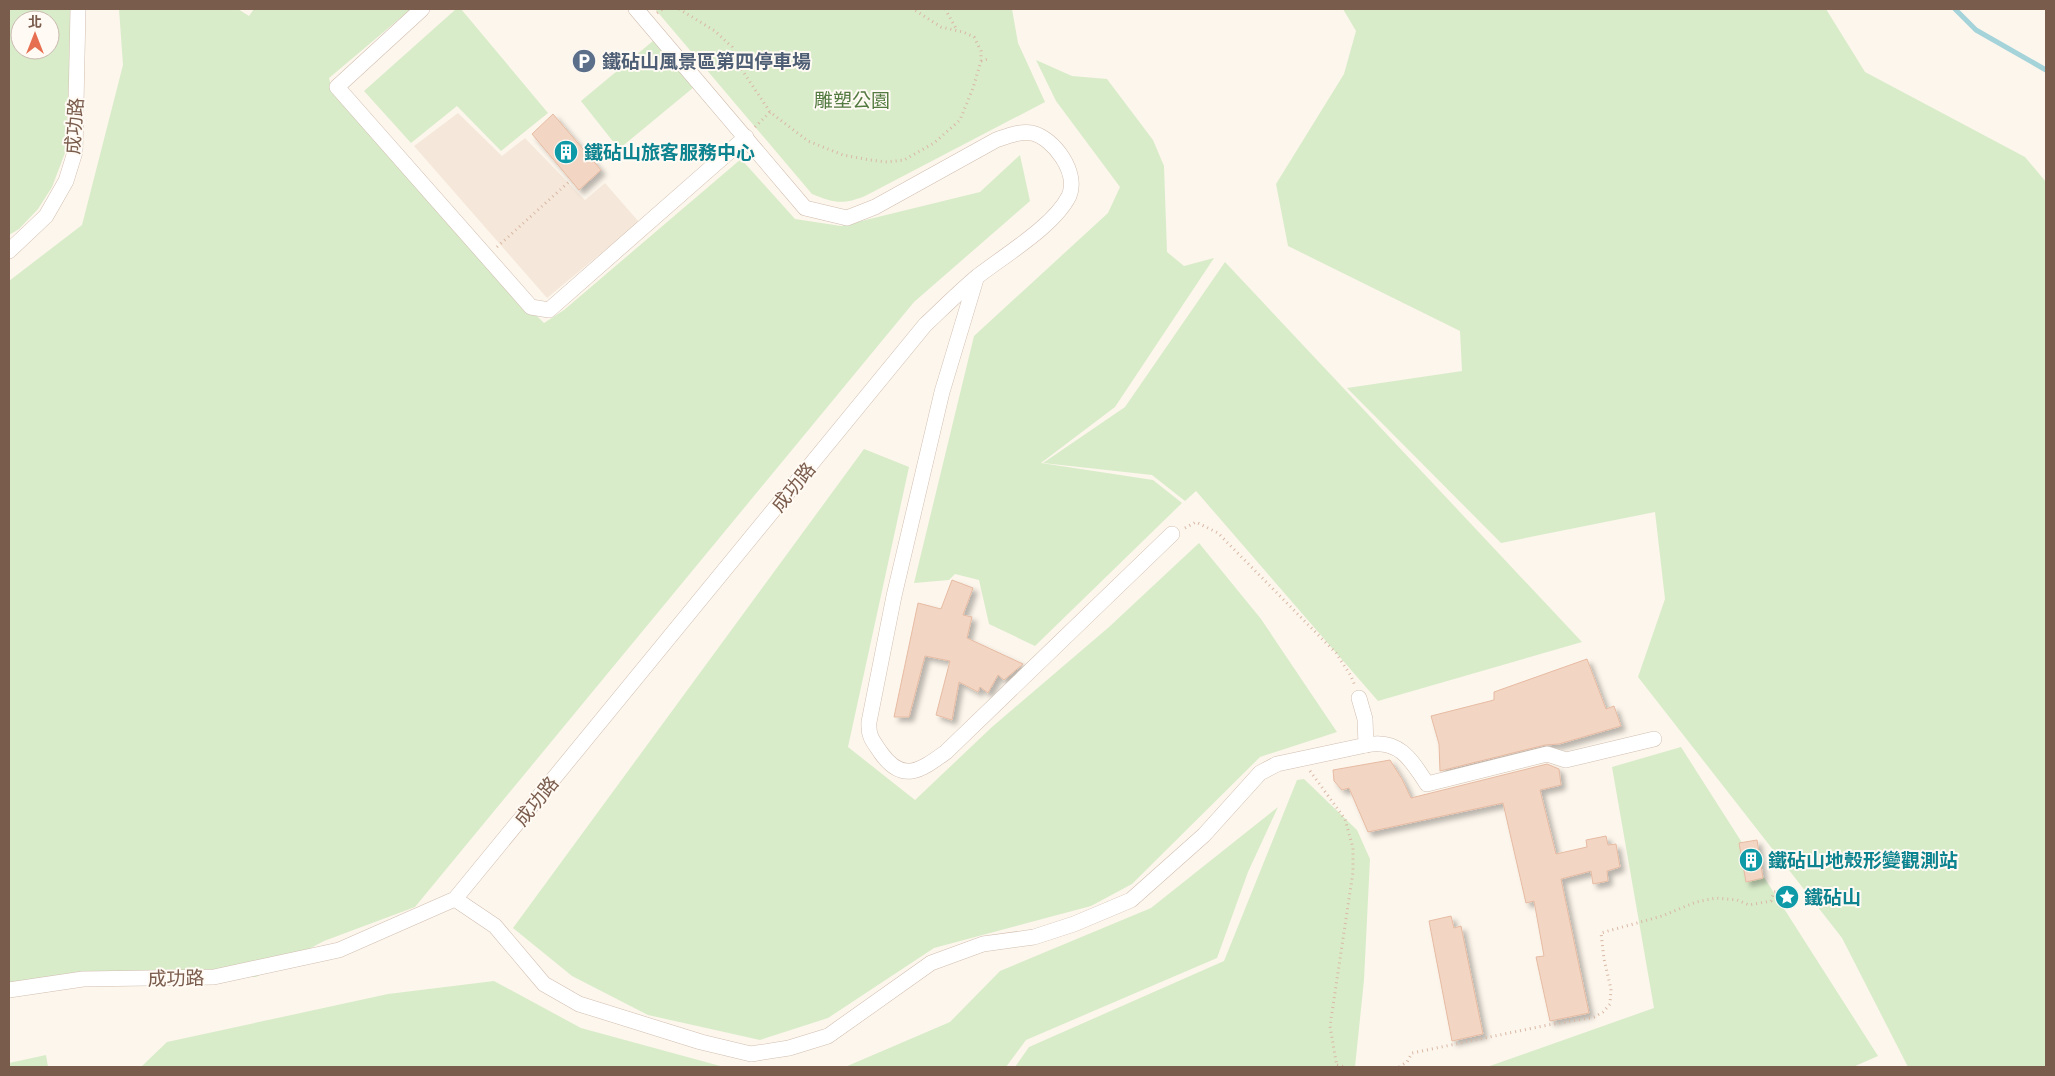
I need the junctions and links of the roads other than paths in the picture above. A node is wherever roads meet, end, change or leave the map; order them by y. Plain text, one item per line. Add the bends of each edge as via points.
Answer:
1 (78, 9) edge
2 (422, 9) edge
3 (636, 9) edge
4 (746, 137) junction
5 (9, 251) edge
6 (977, 278) junction
7 (1172, 534) road end
8 (1359, 698) road end
9 (1654, 739) dead end
10 (1366, 745) junction
11 (455, 899) junction
12 (9, 990) edge

1 - 5 street, 成功路 via 76,152 66,181 46,216
2 - 4 street via 337,87 531,307 549,310
3 - 4 street, 成功路
4 - 6 street, 成功路 via 805,208 847,218 875,207 996,140 1017,132 1042,136 1054,146 1068,168 1069,195 1049,222
6 - 7 street via 942,392 894,596 869,722 868,734 889,765 907,772 915,771 946,752
6 - 11 street, 成功路 via 925,325
8 - 10 street via 1365,718
9 - 10 street via 1566,760 1548,754 1427,784 1397,747 1378,743
10 - 11 street via 1277,764 1260,773 1204,835 1131,900 1034,937 983,944 931,963 828,1036 789,1048 751,1054 579,1004 544,984 495,926
11 - 12 street, 成功路 via 339,950 214,977 83,979

